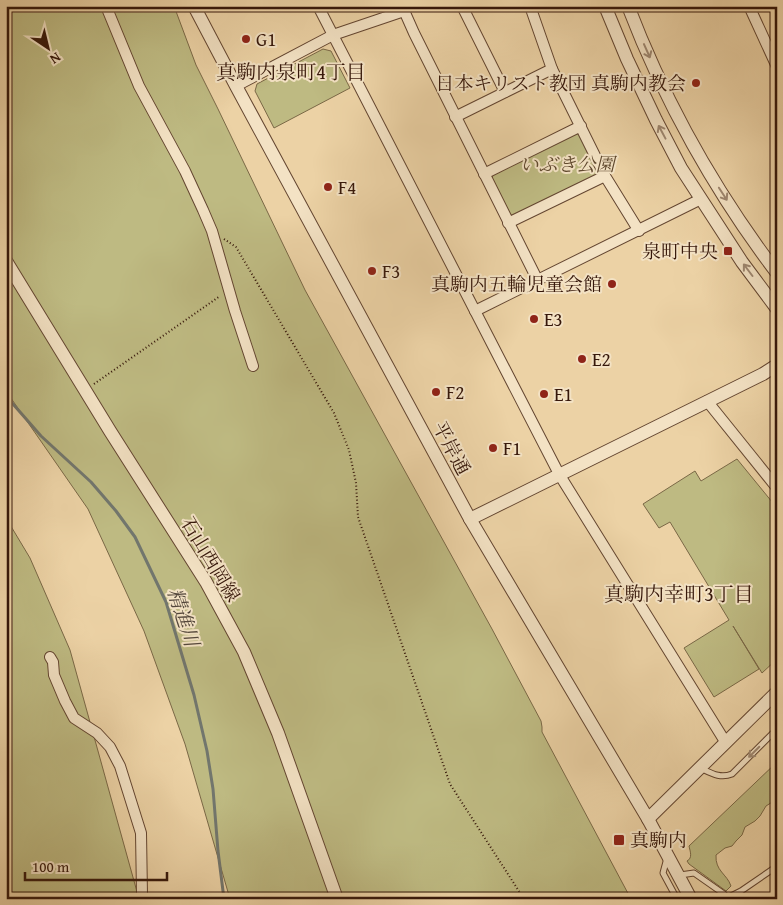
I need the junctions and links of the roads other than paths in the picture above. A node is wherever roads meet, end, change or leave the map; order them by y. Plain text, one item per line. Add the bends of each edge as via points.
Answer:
1 (106, 6) edge
2 (194, 6) edge
3 (318, 6) edge
4 (462, 6) edge
5 (530, 6) edge
6 (605, 6) edge
7 (628, 6) edge
8 (749, 6) edge
9 (403, 8) edge
10 (333, 35) junction
11 (777, 66) edge
12 (552, 69) junction
13 (236, 86) junction
14 (505, 92) junction
15 (456, 117) junction
16 (581, 126) junction
17 (484, 174) junction
18 (605, 176) junction
19 (701, 199) junction
20 (508, 223) junction
21 (639, 231) junction
22 (6, 261) edge
23 (777, 273) edge
24 (538, 281) junction
25 (777, 309) edge
26 (475, 311) junction
27 (777, 364) edge
28 (253, 366) dead end
29 (707, 401) junction
30 (560, 474) junction
31 (777, 488) edge
32 (470, 519) junction
33 (50, 657) dead end
34 (777, 692) edge
35 (777, 729) edge
36 (726, 742) junction
37 (700, 768) junction
38 (648, 819) junction
39 (668, 855) junction
40 (777, 866) edge
41 (679, 875) junction
42 (728, 898) edge
43 (144, 899) edge
44 (337, 899) edge
45 (677, 899) edge
46 (692, 899) edge

1 - 28 street via 139,86 204,210
2 - 13 street, 平岸通
3 - 10 street
4 - 14 street
5 - 12 street
19 -> 6 street via 656,120
7 -> 23 street via 650,59 698,154
8 - 11 street
9 - 10 street
9 - 15 street
10 - 13 street
10 - 26 street
12 - 14 street
12 - 16 street
13 - 32 street, 平岸通
14 - 15 street
15 - 17 street
16 - 17 street
16 - 18 street
17 - 20 street
18 - 20 street
18 - 21 street
19 - 21 street
25 -> 19 street
20 - 24 street
21 - 24 street
22 - 44 street, 石山西岡線 via 206,582 244,652 278,733
24 - 26 street
26 - 30 street
27 - 29 street
29 - 30 street
29 - 31 street
30 - 32 street
30 - 36 street
32 - 38 street, 平岸通
33 - 43 street via 54,675 74,718 97,733 110,747 120,766 140,833
34 - 36 street
35 -> 37 lane via 732,774 718,776
36 - 37 street
37 - 38 street
38 - 39 street, 平岸通
39 - 41 street, 平岸通
39 - 45 lane via 663,873
40 - 42 lane
41 - 42 lane via 694,873
41 - 46 street, 平岸通

